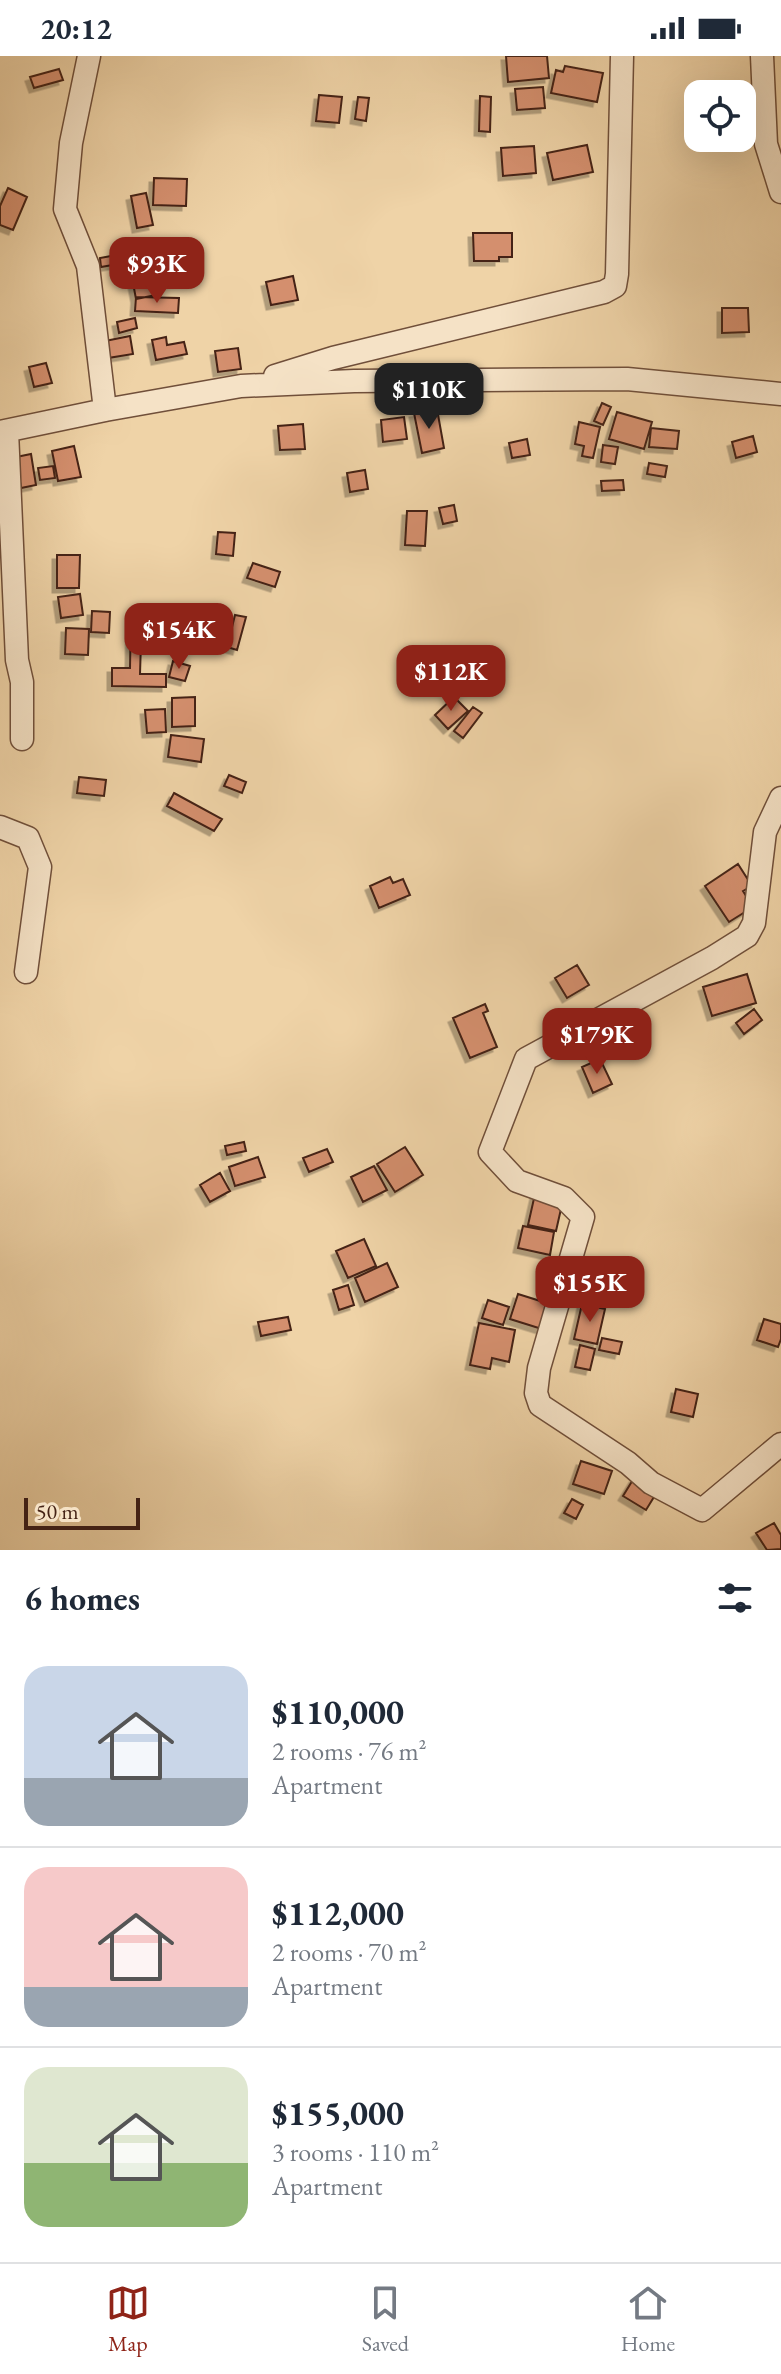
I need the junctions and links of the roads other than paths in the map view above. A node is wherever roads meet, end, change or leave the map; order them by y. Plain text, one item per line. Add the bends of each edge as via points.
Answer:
1 (89, 56) edge
2 (622, 56) edge
3 (762, 56) edge
4 (781, 192) edge
5 (241, 386) junction
6 (781, 394) edge
7 (105, 410) junction
8 (3, 432) edge
9 (22, 739) dead end
10 (781, 798) edge
11 (0, 827) edge
12 (26, 972) dead end
13 (781, 1444) edge

1 - 7 street via 71,143 65,209 88,266
2 - 5 street via 615,286
3 - 4 street via 766,144
5 - 6 street via 627,379
5 - 7 street
7 - 8 street
8 - 9 street
10 - 13 street via 765,832 754,923 747,936 526,1059 490,1152 517,1181 564,1198 583,1217 539,1368 540,1405 651,1483 702,1510
11 - 12 street via 28,838 40,867

